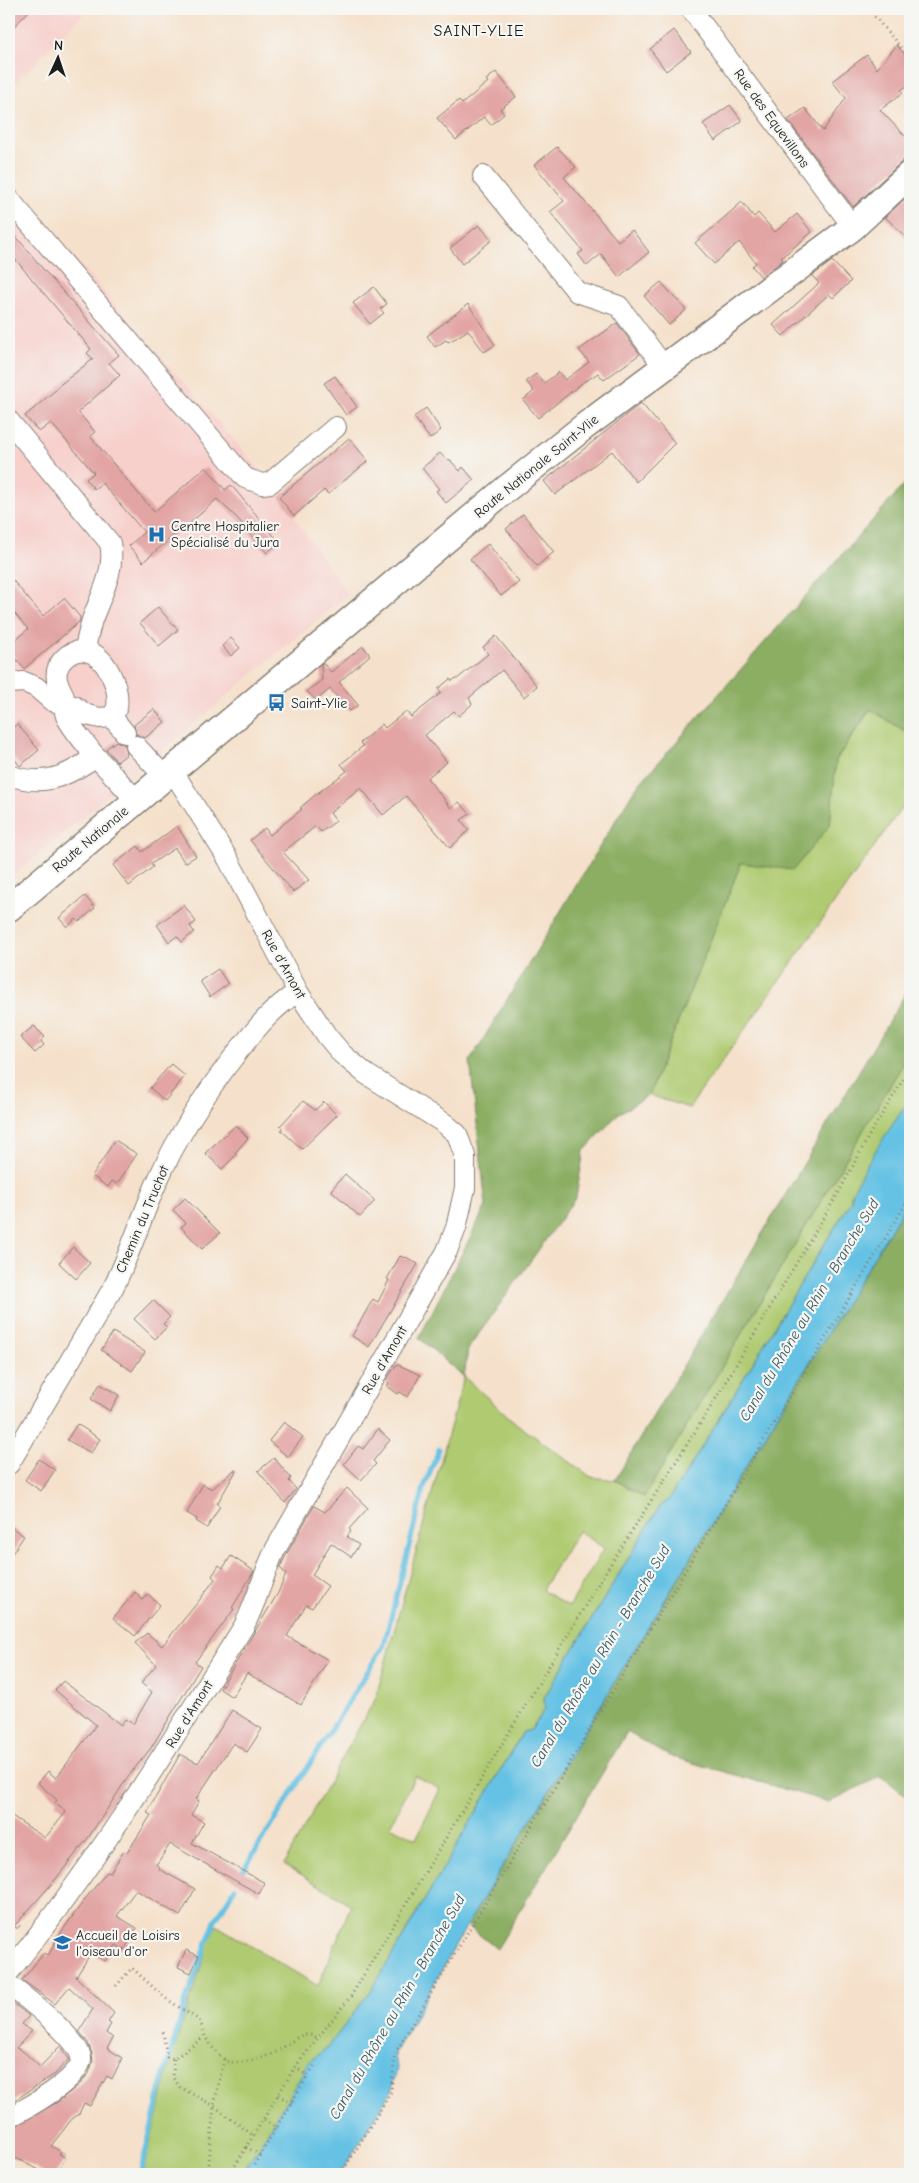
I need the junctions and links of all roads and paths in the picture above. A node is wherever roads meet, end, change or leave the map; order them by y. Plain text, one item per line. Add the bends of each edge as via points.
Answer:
1 (691, 9) edge
2 (870, 9) edge
3 (910, 58) edge
4 (910, 174) edge
5 (483, 176) dead end
6 (9, 199) edge
7 (853, 228) junction
8 (664, 367) junction
9 (9, 421) edge
10 (336, 427) dead end
11 (84, 651) junction
12 (9, 683) edge
13 (64, 705) junction
14 (112, 717) junction
15 (91, 751) junction
16 (168, 773) junction
17 (9, 775) edge
18 (136, 800) junction
19 (9, 908) edge
20 (298, 992) junction
21 (910, 1069) edge
22 (910, 1196) edge
23 (9, 1464) edge
24 (9, 1972) edge
25 (9, 1985) edge
26 (116, 1986) dead end
27 (163, 2032) dead end
28 (204, 2037) junction
29 (317, 2038) junction
30 (170, 2058) junction
31 (224, 2059) junction
32 (314, 2066) dead end
33 (295, 2067) junction
34 (308, 2076) junction
35 (278, 2095) junction
36 (292, 2103) junction
37 (214, 2106) junction
38 (9, 2117) edge
39 (264, 2120) junction
40 (276, 2128) junction
41 (254, 2136) junction
42 (246, 2147) junction
43 (260, 2155) junction
44 (254, 2165) dead end
45 (208, 2174) edge
46 (230, 2174) edge
47 (341, 2174) edge

1 - 7 street, Rue des Equevillons
2 - 3 path
4 - 7 main road, Route Nationale Saint-Ylie
5 - 8 street via 577,292 619,306
6 - 10 street via 245,478 262,484 270,483
7 - 8 main road, Route Nationale Saint-Ylie
8 - 16 main road, Route Nationale Saint-Ylie via 506,489
9 - 11 street via 110,543 110,570
11 - 13 street via 73,653 59,664 57,680 64,695
11 - 14 street via 102,662 109,672 117,707
12 - 13 street via 16,681 36,687 52,701
13 - 14 street via 74,706 87,715
13 - 15 street via 66,716
14 - 16 street, Rue d'Amont
15 - 17 street via 89,761 65,776 48,780 20,779
15 - 18 street
16 - 18 main road, Route Nationale
16 - 20 street, Rue d'Amont via 228,859
18 - 19 main road, Route Nationale
20 - 23 street, Chemin du Truchot via 264,1018 188,1119 156,1183 117,1280
20 - 24 street, Rue d'Amont via 342,1054 366,1074 456,1134 465,1156 462,1208 438,1266 275,1550 244,1626 114,1832
21 - 29 path via 709,1410 608,1568 351,1996
22 - 47 path via 395,2053 391,2092
25 - 38 street via 66,2035 79,2050 81,2062 44,2098
26 - 28 path via 132,1968 165,1998 199,2020
27 - 30 path
28 - 30 path
28 - 31 path
29 - 31 path via 308,2035 292,2039 266,2057 234,2063
29 - 33 path
30 - 37 path via 175,2083
31 - 37 path
32 - 34 path
33 - 34 path
33 - 35 path
34 - 36 path
35 - 36 path
35 - 39 path
36 - 40 path
37 - 41 path
37 - 45 path
39 - 40 path
39 - 41 path
40 - 43 path
41 - 42 path
42 - 43 path
42 - 46 path
43 - 44 path

